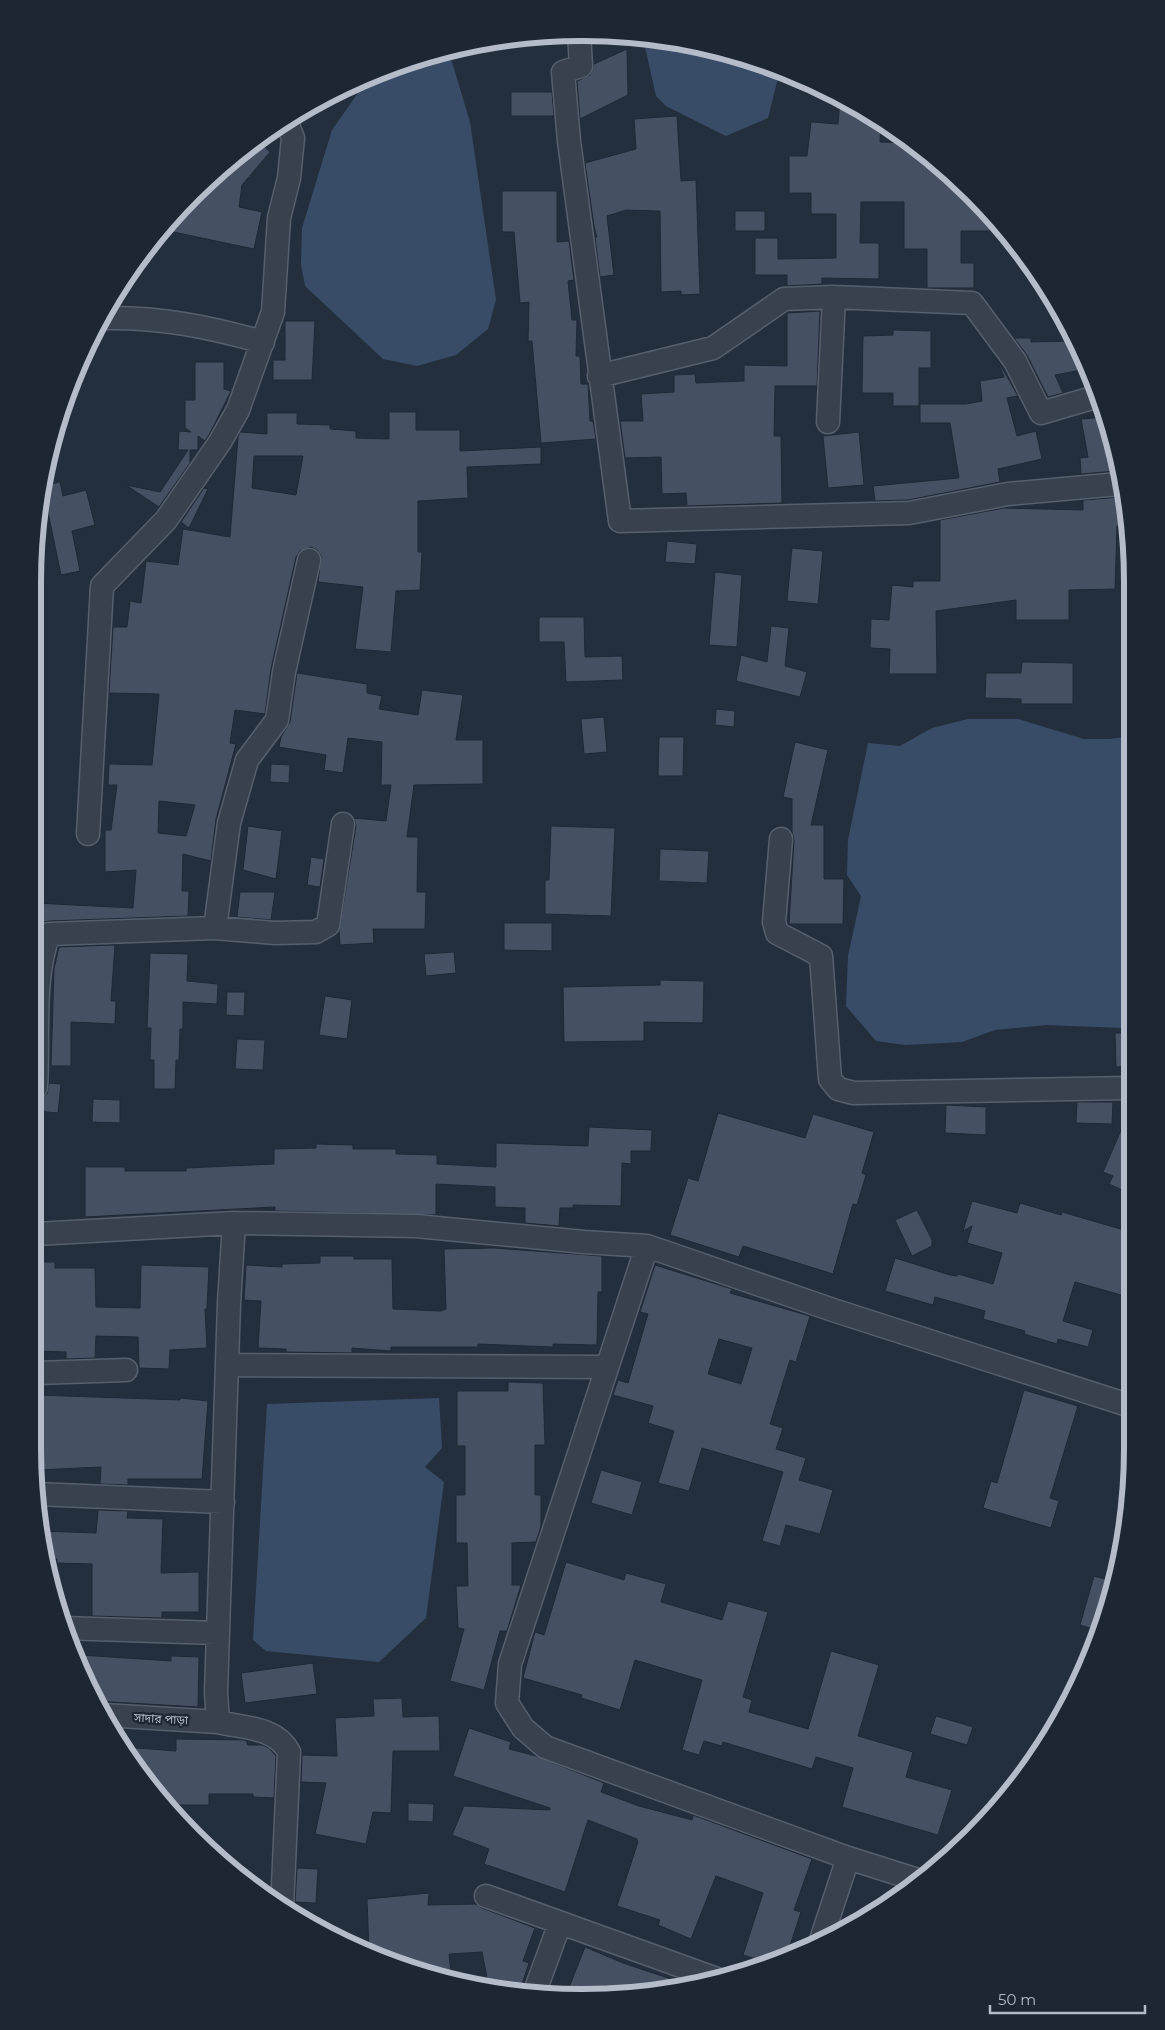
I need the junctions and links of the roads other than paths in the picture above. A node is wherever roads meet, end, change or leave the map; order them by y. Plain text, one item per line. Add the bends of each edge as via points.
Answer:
1 (579, 41) edge
2 (289, 128) edge
3 (834, 297) junction
4 (111, 318) edge
5 (262, 342) junction
6 (600, 376) junction
7 (1091, 398) edge
8 (828, 422) dead end
9 (1114, 484) edge
10 (308, 560) dead end
11 (343, 824) dead end
12 (88, 834) dead end
13 (781, 839) dead end
14 (215, 928) junction
15 (41, 956) edge
16 (1124, 1088) edge
17 (234, 1223) junction
18 (41, 1234) edge
19 (647, 1246) junction
20 (227, 1365) junction
21 (607, 1367) junction
22 (126, 1370) dead end
23 (41, 1372) edge
24 (1124, 1404) edge
25 (43, 1494) edge
26 (223, 1502) junction
27 (73, 1628) edge
28 (218, 1633) junction
29 (113, 1716) edge
30 (218, 1722) junction
31 (848, 1858) junction
32 (911, 1878) edge
33 (486, 1896) dead end
34 (282, 1898) edge
35 (560, 1923) junction
36 (822, 1933) edge
37 (704, 1974) edge
38 (537, 1987) edge

1 - 6 street via 581,66 563,72
2 - 5 street via 293,138 289,178 279,218 273,312
3 - 6 street via 784,299 713,348
3 - 7 street via 972,303 1014,361 1041,413
3 - 8 street
4 - 5 street via 145,317 213,328
5 - 12 street via 238,410 220,442 166,520 102,586
6 - 9 street via 620,521 909,513 1008,494
10 - 14 street via 277,720 247,760 229,823
11 - 14 street via 328,925 324,929 275,933
13 - 16 street via 774,922 777,933 821,956 830,1079 838,1089 854,1094
14 - 15 street via 49,934
17 - 18 street
17 - 19 street via 416,1226
17 - 20 street
19 - 21 street
19 - 24 street
20 - 21 street
20 - 26 street
21 - 31 street via 510,1664 507,1703 523,1728 546,1747
22 - 23 street
25 - 26 street
26 - 28 street
27 - 28 street
28 - 30 street
29 - 30 street, সাদার পাড়া
30 - 34 street, সাদার পাড়া via 272,1733 283,1741 289,1752
31 - 32 street
31 - 36 street
33 - 35 street
35 - 37 street
35 - 38 street

